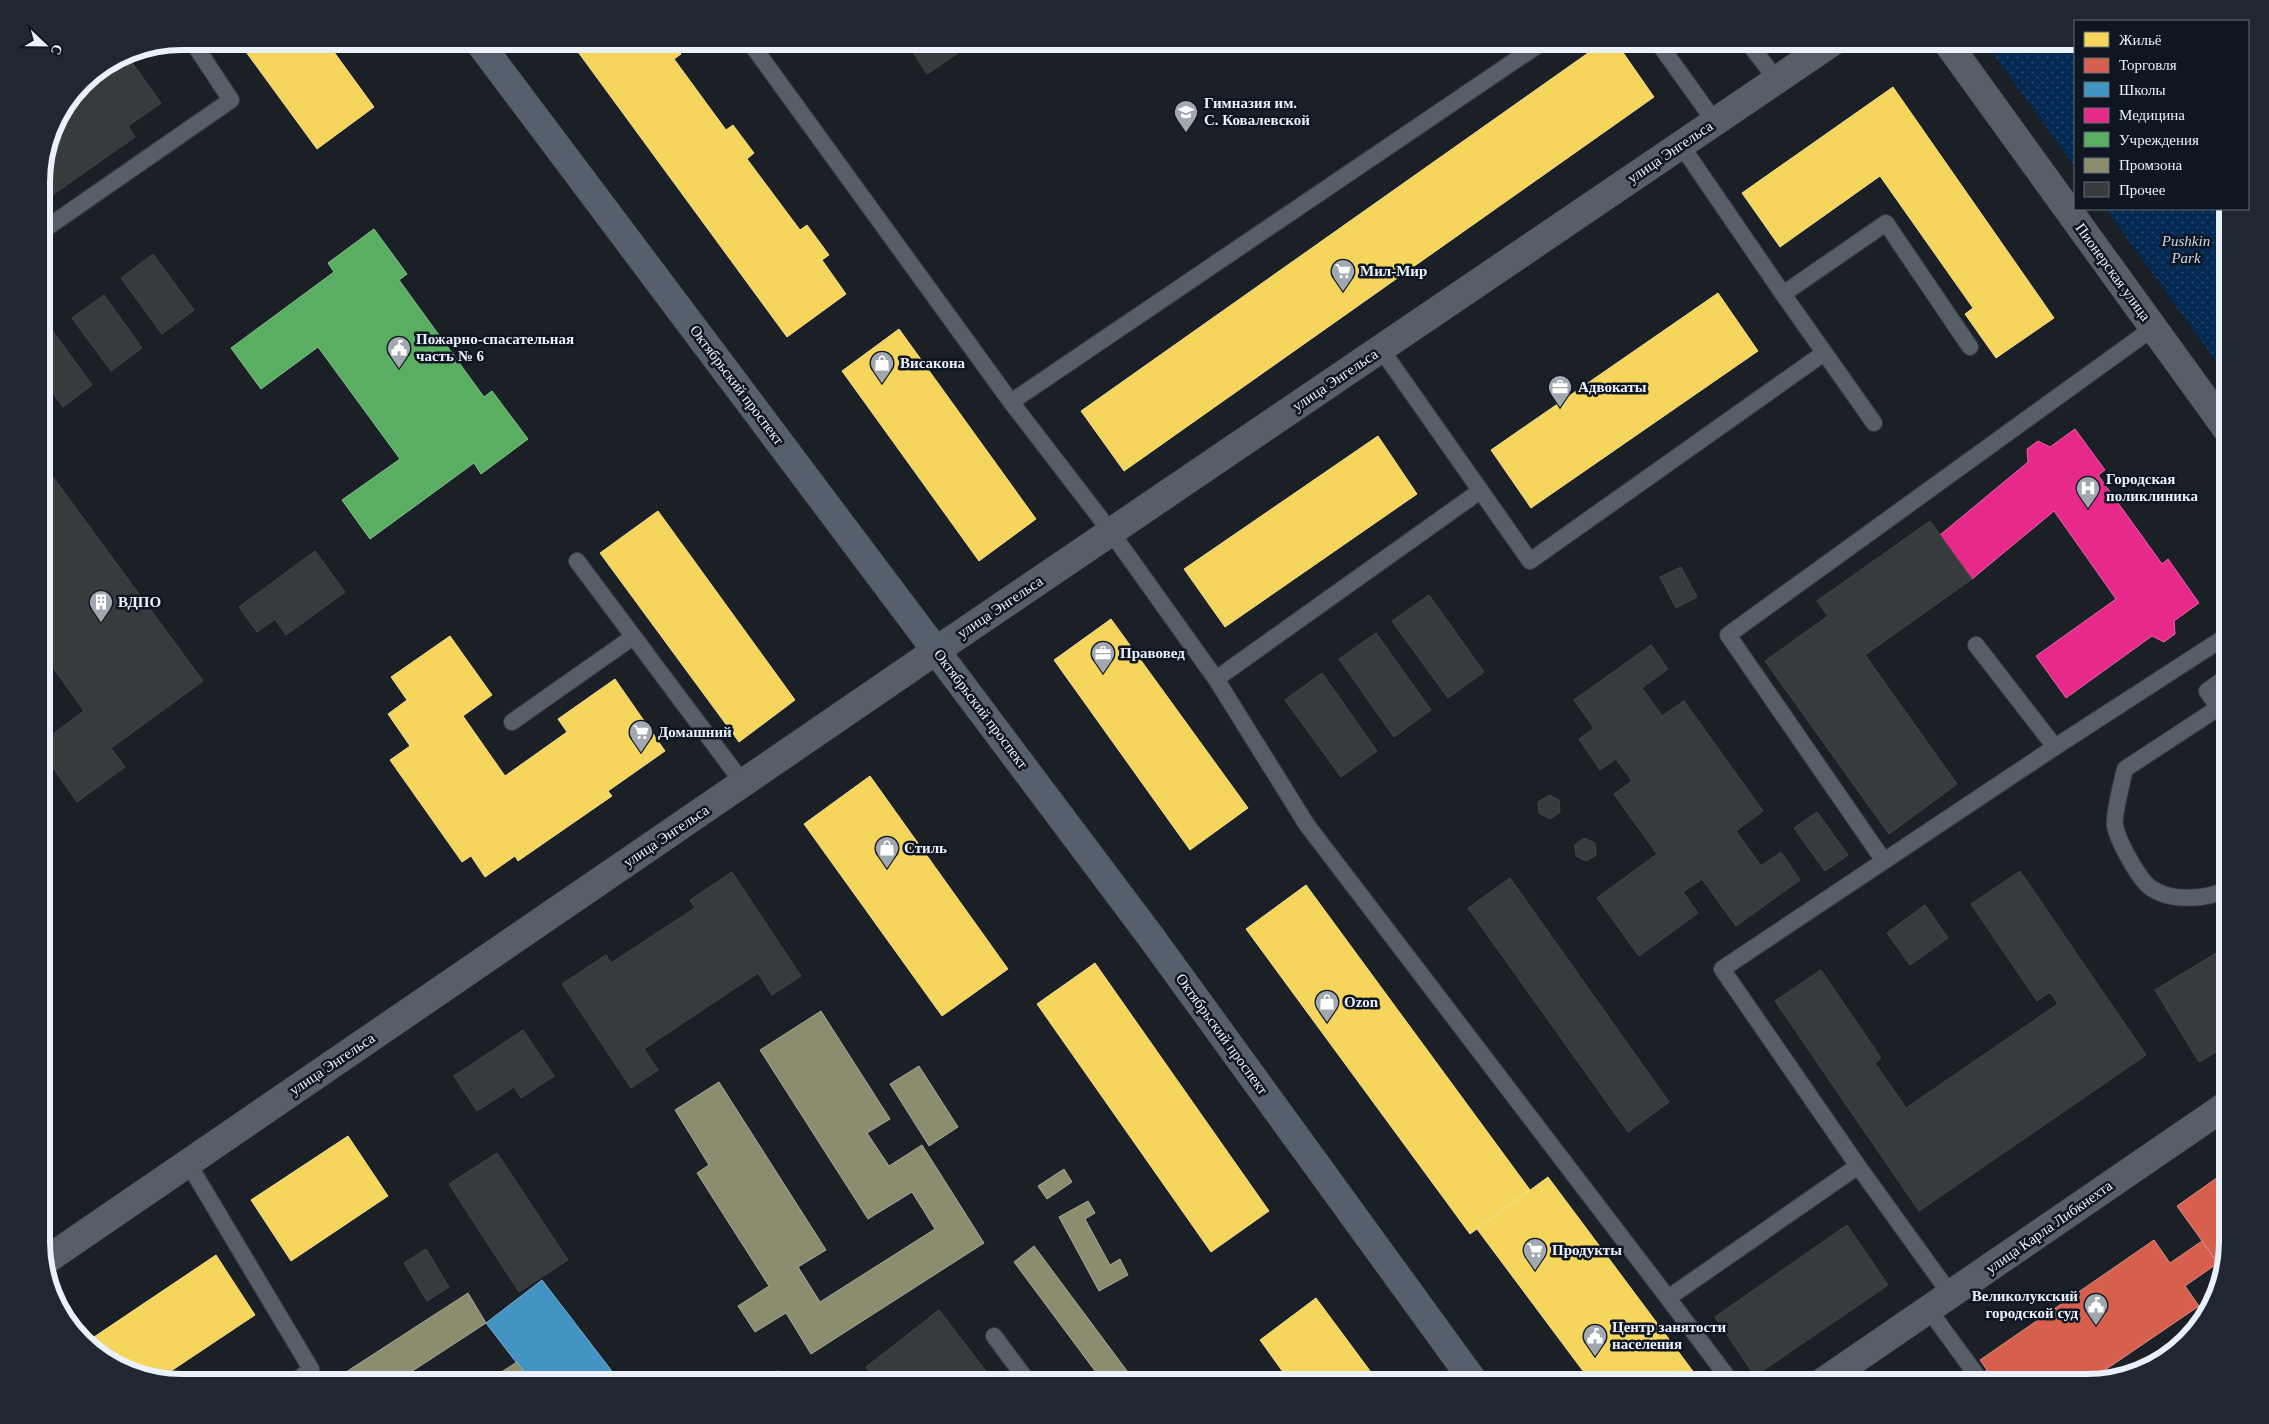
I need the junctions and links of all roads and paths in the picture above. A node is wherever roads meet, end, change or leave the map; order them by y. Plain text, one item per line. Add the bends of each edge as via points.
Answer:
1 (198, 50) edge
2 (485, 50) edge
3 (756, 50) edge
4 (1531, 50) edge
5 (1663, 50) edge
6 (1755, 50) edge
7 (1821, 50) edge
8 (1952, 50) edge
9 (1777, 80) junction
10 (1715, 122) junction
11 (1681, 145) junction
12 (50, 225) edge
13 (1783, 294) junction
14 (2153, 328) junction
15 (1970, 347) dead end
16 (1381, 349) junction
17 (1824, 353) junction
18 (1011, 402) junction
19 (2219, 419) edge
20 (1874, 423) dead end
21 (1480, 491) junction
22 (1111, 532) junction
23 (577, 561) dead end
24 (633, 637) junction
25 (2219, 641) edge
26 (1976, 645) dead end
27 (937, 650) junction
28 (1216, 679) junction
29 (2219, 682) edge
30 (2219, 708) edge
31 (2219, 716) edge
32 (512, 722) dead end
33 (2055, 747) junction
34 (743, 783) junction
35 (1884, 861) junction
36 (2219, 893) edge
37 (2219, 1110) edge
38 (188, 1163) junction
39 (1858, 1166) junction
40 (51, 1257) edge
41 (1951, 1295) junction
42 (1668, 1298) junction
43 (1929, 1310) junction
44 (994, 1336) dead end
45 (305, 1374) edge
46 (1022, 1374) edge
47 (1468, 1374) edge
48 (1725, 1374) edge
49 (1834, 1374) edge
50 (1976, 1374) edge

1 - 12 lane via 232,100
2 - 27 main road, Октябрьский проспект
3 - 18 lane
4 - 18 lane
5 - 10 lane
6 - 9 lane
7 - 9 street, улица Энгельса
8 - 14 street, Пионерская улица
9 - 10 street, улица Энгельса
10 - 11 street, улица Энгельса
11 - 13 lane
11 - 16 street, улица Энгельса
13 - 15 lane via 1886,223
13 - 17 lane
14 - 19 street, Пионерская улица
14 - 35 lane via 1728,635
16 - 21 lane
16 - 22 street, улица Энгельса
17 - 20 lane
17 - 21 lane via 1530,561
18 - 22 lane
21 - 28 lane
22 - 27 street, улица Энгельса
22 - 28 lane
23 - 24 lane
24 - 32 lane
24 - 34 lane
25 - 33 lane
26 - 33 lane
27 - 34 street, улица Энгельса
27 - 47 main road, Октябрьский проспект via 1151,937
28 - 42 lane via 1307,825
29 - 30 lane via 2207,691
31 - 36 lane via 2125,770 2115,824 2126,854 2151,888 2180,899
33 - 35 lane
34 - 38 street, улица Энгельса
35 - 39 lane via 1722,969
37 - 41 street, улица Карла Либкнехта
38 - 40 street, улица Энгельса
38 - 45 lane via 311,1369
39 - 41 lane
39 - 42 lane
41 - 43 street, улица Карла Либкнехта
42 - 48 lane
43 - 49 street, улица Карла Либкнехта
43 - 50 lane
44 - 46 lane

